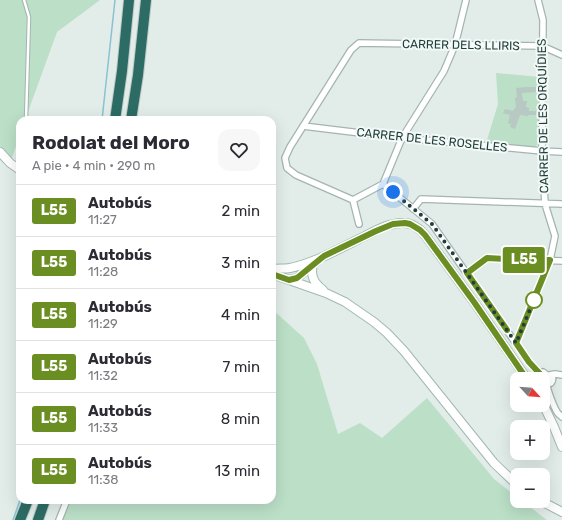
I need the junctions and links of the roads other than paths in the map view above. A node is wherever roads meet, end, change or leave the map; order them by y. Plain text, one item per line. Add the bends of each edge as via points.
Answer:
1 (24, 0) edge
2 (129, 0) edge
3 (146, 0) edge
4 (466, 0) edge
5 (538, 0) edge
6 (455, 45) junction
7 (542, 46) junction
8 (562, 55) edge
9 (26, 116) edge
10 (116, 116) edge
11 (132, 116) edge
12 (303, 126) junction
13 (402, 138) junction
14 (542, 151) junction
15 (0, 152) edge
16 (562, 152) edge
17 (16, 167) edge
18 (383, 184) junction
19 (353, 200) junction
20 (545, 204) junction
21 (562, 204) edge
22 (413, 209) junction
23 (359, 224) dead end
24 (324, 256) junction
25 (550, 260) junction
26 (562, 261) edge
27 (313, 264) junction
28 (276, 268) edge
29 (467, 273) junction
30 (276, 275) edge
31 (289, 280) junction
32 (326, 294) junction
33 (516, 343) junction
34 (523, 372) edge
35 (537, 372) edge
36 (561, 375) edge
37 (550, 377) edge
38 (550, 393) edge
39 (547, 412) edge
40 (562, 417) edge
41 (562, 447) edge
42 (510, 478) edge
43 (26, 504) edge
44 (44, 504) edge
45 (65, 504) edge
46 (552, 507) joint
47 (562, 508) edge
48 (562, 512) edge
49 (20, 520) edge
50 (38, 520) edge
51 (59, 520) edge

1 - 9 lane via 30,17
2 - 10 highway
3 - 11 highway
4 - 6 street
5 - 7 street, CARRER DE LES ORQUÍDIES via 543,20
6 - 7 street, CARRER DELS LLIRIS
6 - 12 street, CARRER DELS LLIRIS via 359,43 351,50
6 - 13 street via 444,72
7 - 8 street, CARRER DELS LLIRIS
7 - 14 street, CARRER DE LES ORQUÍDIES
12 - 13 street, CARRER DE LES ROSELLES
12 - 19 street via 285,158 287,168 296,175
13 - 14 street, CARRER DE LES ROSELLES
13 - 18 street
14 - 16 street, CARRER DE LES ROSELLES
14 - 20 street, CARRER DE LES ORQUÍDIES
15 - 17 main road
18 - 19 street
18 - 22 street
19 - 23 street
20 - 21 street
20 - 22 street via 422,199
20 - 25 street, CARRER DE LES ORQUÍDIES via 555,236
22 - 29 street via 432,224
24 - 27 main road
24 - 28 main road via 289,268
24 - 34 main road via 393,224 405,223 415,226 434,247
25 - 26 street
25 - 29 street via 487,258
25 - 33 street, CARRER DE LES ORQUÍDIES
27 - 31 main road via 297,278
27 - 32 main road via 313,280
29 - 33 street
30 - 31 main road
31 - 32 main road
32 - 42 main road via 358,310 387,333 494,463
33 - 35 street
36 - 37 street via 554,374
38 - 40 street
39 - 41 main road
43 - 49 highway
44 - 50 highway
45 - 51 street
46 - 47 main road
46 - 48 main road

